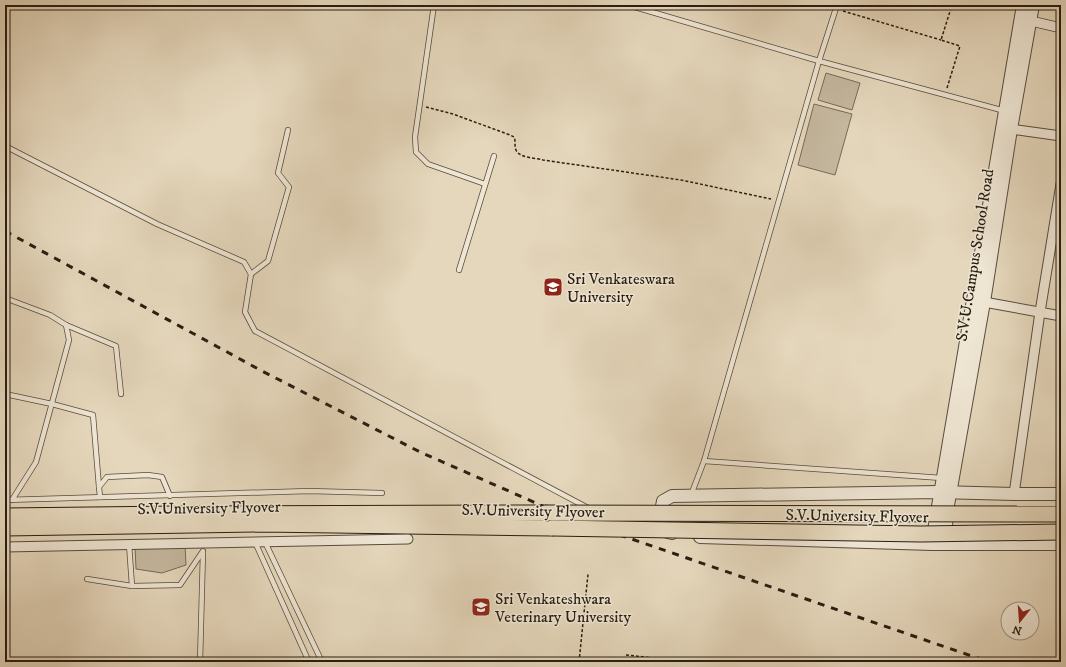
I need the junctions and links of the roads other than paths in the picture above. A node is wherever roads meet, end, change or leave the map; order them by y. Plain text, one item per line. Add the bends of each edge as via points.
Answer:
1 (434, 5) edge
2 (628, 5) edge
3 (1023, 5) edge
4 (1034, 5) edge
5 (837, 7) edge
6 (1031, 21) junction
7 (1061, 28) edge
8 (820, 61) junction
9 (1005, 111) junction
10 (1011, 129) junction
11 (288, 130) dead end
12 (1061, 136) edge
13 (5, 146) edge
14 (494, 156) dead end
15 (485, 184) junction
16 (1061, 184) edge
17 (459, 270) dead end
18 (251, 274) junction
19 (5, 298) edge
20 (984, 302) junction
21 (1040, 312) junction
22 (1061, 316) edge
23 (66, 325) junction
24 (5, 394) edge
25 (121, 394) dead end
26 (52, 404) junction
27 (704, 461) junction
28 (943, 479) junction
29 (99, 487) junction
30 (945, 492) junction
31 (382, 493) dead end
32 (1014, 494) junction
33 (1061, 494) edge
34 (691, 495) junction
35 (170, 496) junction
36 (100, 497) junction
37 (5, 500) edge
38 (12, 500) junction
39 (942, 511) junction
40 (1061, 514) edge
41 (5, 516) edge
42 (607, 518) dead end
43 (614, 522) dead end
44 (5, 528) edge
45 (668, 532) junction
46 (1061, 532) edge
47 (408, 539) dead end
48 (255, 542) junction
49 (266, 542) junction
50 (129, 544) junction
51 (932, 544) junction
52 (945, 544) junction
53 (1061, 544) edge
54 (5, 547) edge
55 (202, 547) junction
56 (87, 579) dead end
57 (132, 586) junction
58 (200, 662) edge
59 (309, 662) edge
60 (322, 662) edge

1 - 15 lane via 415,137 416,152 428,164
2 - 8 lane
3 - 9 street, S.V.U.Campus School Road
4 - 6 street, S.V.U.Campus School Road
5 - 8 lane
6 - 7 street
6 - 10 street, S.V.U.Campus School Road
8 - 9 lane
8 - 27 lane
9 - 28 street, S.V.U.Campus School Road
10 - 12 street
10 - 20 street, S.V.U.Campus School Road
11 - 18 lane via 278,173 289,187 268,261
13 - 18 lane via 157,224 244,262
14 - 15 lane
15 - 17 lane
16 - 21 street
18 - 42 lane via 245,312 255,331
19 - 23 lane via 50,315
20 - 21 street
20 - 30 street, S.V.U.Campus School Road
21 - 22 street
21 - 32 street
23 - 25 lane via 116,346
23 - 26 lane via 69,340
24 - 26 lane
26 - 29 lane via 93,415
26 - 38 lane via 36,462
27 - 28 lane
27 - 34 lane
28 - 30 street, S.V.U.Campus School Road
29 - 35 lane via 107,477 148,475 162,477
29 - 36 lane
30 - 32 street
30 - 34 street
30 - 39 street, S.V.U.Campus School Road
31 - 35 lane via 309,491
32 - 33 street
34 - 45 street via 672,496 663,501 662,521
35 - 36 lane
36 - 38 lane
37 - 38 lane
39 - 51 street
39 - 52 street
40 - 41 main road, S.V.University Flyover, bridge via 529,513
43 - 45 lane via 628,530 644,533
44 - 46 main road, S.V.University Flyover, bridge via 263,524 921,534
45 - 51 street via 680,536 717,538
47 - 49 street
48 - 49 street
48 - 55 street
48 - 59 lane
49 - 60 lane
50 - 54 street
50 - 55 street
50 - 57 lane
51 - 52 street
52 - 53 street
55 - 57 lane via 180,585
55 - 58 lane
56 - 57 lane

